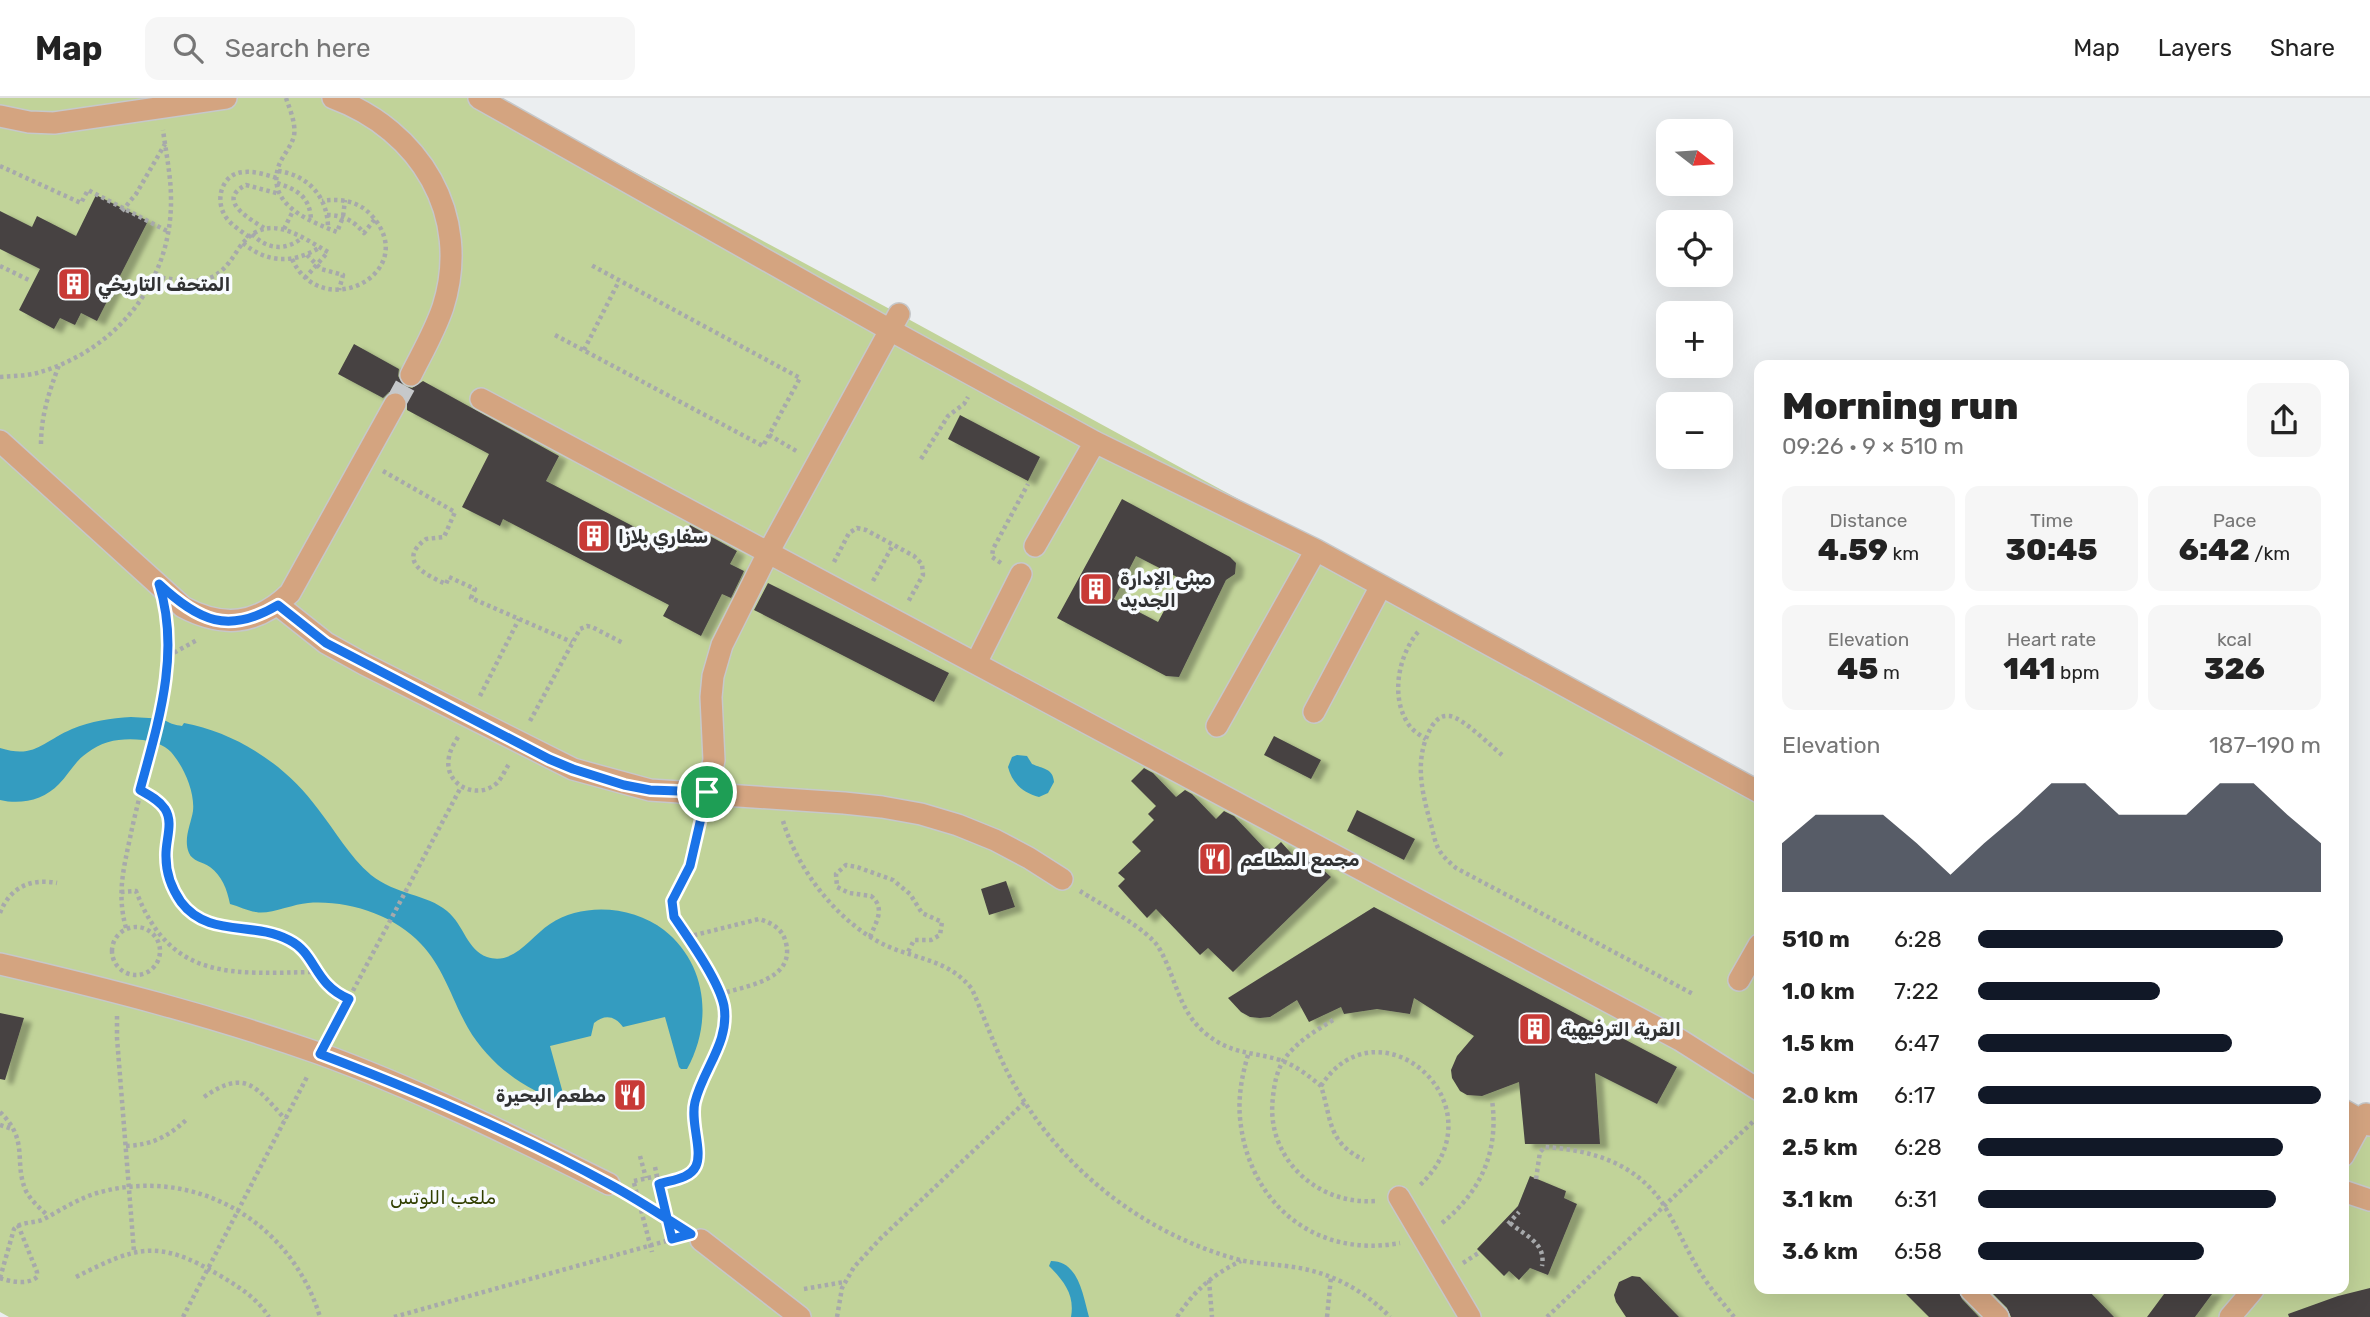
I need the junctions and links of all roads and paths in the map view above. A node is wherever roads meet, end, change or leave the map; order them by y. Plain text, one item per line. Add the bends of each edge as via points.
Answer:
1 (226, 98) edge
2 (286, 98) edge
3 (333, 98) edge
4 (479, 98) edge
5 (160, 109) junction
6 (0, 116) edge
7 (165, 144) junction
8 (0, 166) edge
9 (278, 171) junction
10 (277, 180) junction
11 (280, 194) junction
12 (345, 200) junction
13 (322, 201) junction
14 (123, 209) junction
15 (293, 211) junction
16 (327, 215) junction
17 (343, 217) junction
18 (375, 219) junction
19 (311, 220) junction
20 (328, 228) junction
21 (264, 229) junction
22 (284, 229) junction
23 (167, 231) junction
24 (250, 235) junction
25 (302, 238) junction
26 (243, 243) junction
27 (320, 247) junction
28 (307, 255) junction
29 (292, 259) junction
30 (591, 265) dead end
31 (0, 266) edge
32 (317, 266) junction
33 (155, 277) junction
34 (305, 278) junction
35 (29, 280) dead end
36 (619, 281) junction
37 (339, 290) junction
38 (894, 322) junction
39 (555, 335) dead end
40 (584, 350) junction
41 (60, 365) junction
42 (411, 375) tunnel mouth
43 (0, 377) edge
44 (979, 379) junction
45 (481, 399) dead end
46 (395, 404) tunnel mouth
47 (769, 435) junction
48 (0, 441) edge
49 (1095, 442) junction
50 (922, 459) dead end
51 (364, 461) junction
52 (817, 463) junction
53 (47, 483) junction
54 (1028, 484) dead end
55 (893, 545) junction
56 (1035, 547) dead end
57 (1316, 550) junction
58 (769, 551) junction
59 (1021, 574) joint
60 (824, 581) junction
61 (159, 584) junction
62 (1381, 586) junction
63 (861, 601) junction
64 (278, 605) junction
65 (1435, 617) junction
66 (519, 619) junction
67 (897, 621) junction
68 (572, 642) junction
69 (623, 643) dead end
70 (976, 663) junction
71 (1314, 712) dead end
72 (469, 716) junction
73 (1217, 726) dead end
74 (1426, 739) junction
75 (519, 743) junction
76 (1502, 755) dead end
77 (461, 787) junction
78 (1754, 789) edge
79 (140, 790) junction
80 (707, 792) junction
81 (777, 800) junction
82 (1062, 879) joint
83 (57, 883) dead end
84 (120, 892) junction
85 (0, 913) edge
86 (125, 928) junction
87 (155, 931) junction
88 (687, 937) junction
89 (870, 937) junction
90 (907, 954) junction
91 (1754, 954) edge
92 (0, 964) edge
93 (316, 972) junction
94 (1739, 980) dead end
95 (124, 983) junction
96 (720, 993) junction
97 (1693, 993) dead end
98 (349, 999) junction
99 (1333, 1020) dead end
100 (320, 1054) junction
101 (1248, 1055) junction
102 (1283, 1061) junction
103 (1321, 1086) junction
104 (1754, 1087) edge
105 (204, 1097) dead end
106 (1492, 1100) dead end
107 (1025, 1102) junction
108 (0, 1112) edge
109 (2349, 1113) edge
110 (285, 1119) junction
111 (186, 1120) dead end
112 (2366, 1120) edge
113 (1754, 1121) edge
114 (0, 1125) edge
115 (13, 1129) junction
116 (126, 1146) junction
117 (2349, 1147) edge
118 (640, 1156) dead end
119 (1364, 1160) dead end
120 (655, 1167) dead end
121 (632, 1172) dead end
122 (657, 1176) junction
123 (646, 1178) junction
124 (1536, 1179) dead end
125 (634, 1181) junction
126 (609, 1184) joint
127 (659, 1184) junction
128 (129, 1186) junction
129 (2349, 1193) edge
130 (1399, 1197) junction
131 (2370, 1200) edge
132 (639, 1203) junction
133 (1665, 1207) junction
134 (237, 1210) junction
135 (1519, 1212) dead end
136 (48, 1216) junction
137 (667, 1219) junction
138 (18, 1225) junction
139 (1422, 1235) junction
140 (696, 1237) junction
141 (672, 1239) junction
142 (673, 1246) dead end
143 (651, 1249) junction
144 (134, 1252) junction
145 (1242, 1261) junction
146 (1542, 1266) dead end
147 (207, 1268) junction
148 (76, 1277) dead end
149 (1331, 1277) junction
150 (0, 1278) edge
151 (1209, 1280) junction
152 (1975, 1294) edge
153 (2250, 1294) edge
154 (1551, 1316) edge
155 (183, 1317) edge
156 (269, 1317) edge
157 (320, 1317) edge
158 (394, 1317) edge
159 (800, 1317) edge
160 (837, 1317) edge
161 (1177, 1317) edge
162 (1212, 1317) edge
163 (1327, 1317) edge
164 (1390, 1317) edge
165 (1470, 1317) edge
166 (1734, 1317) edge
167 (1998, 1317) edge
168 (2230, 1317) edge

1 - 5 street
2 - 9 path via 294,136
3 - 42 street via 394,131 425,168 445,212 449,284
4 - 38 street
5 - 6 street via 54,124
5 - 7 path
7 - 14 path
7 - 23 path via 171,200
8 - 14 path via 81,203 88,190
9 - 10 path
9 - 13 path via 307,182
10 - 11 path
10 - 19 path via 306,198
10 - 24 path via 246,171 231,177 221,190 224,215
11 - 15 path
11 - 21 path via 246,186 234,196 238,211
12 - 13 path
12 - 17 path
12 - 18 path
13 - 16 path
14 - 23 path
15 - 19 path
15 - 22 path
16 - 17 path
16 - 20 path
17 - 18 path via 364,233
17 - 20 path via 337,232
18 - 37 path via 384,238 380,268 366,281
19 - 20 path
21 - 22 path
21 - 24 path
22 - 25 path
23 - 33 path
24 - 25 path via 276,248
24 - 26 path
25 - 27 path
26 - 29 path via 260,255
26 - 33 path via 215,275 194,281
27 - 28 path
27 - 32 path via 328,252
28 - 29 path
28 - 32 path
29 - 34 path
30 - 36 path
31 - 35 path
32 - 34 path
32 - 37 path via 343,275
33 - 41 path via 126,320 84,353
34 - 37 path
36 - 40 path
36 - 47 path via 800,378
38 - 44 street
38 - 52 street
39 - 40 path
40 - 47 path via 764,446
41 - 43 path
41 - 53 path via 41,423
44 - 49 street
44 - 50 path via 964,404 948,416
45 - 58 street
46 - 51 street
47 - 52 path
48 - 53 street
49 - 56 street
49 - 57 street
51 - 64 street via 299,579
51 - 66 path via 454,512 444,537 426,539 415,551 422,574 446,584 449,577 475,589 471,598
52 - 58 street
53 - 61 street
54 - 59 path via 991,553 995,561
55 - 60 path via 853,529
55 - 63 path
55 - 67 path via 919,559 923,569
57 - 62 street
57 - 73 street
58 - 60 street
58 - 80 street via 716,660 711,697 714,760
59 - 70 street
60 - 63 street
61 - 64 street via 183,607 214,620 248,619
61 - 79 path via 169,634 162,704
62 - 65 street
62 - 71 street
63 - 67 street
64 - 72 street via 326,643
65 - 74 path via 1408,647 1399,675 1406,721
65 - 78 street
66 - 68 path
66 - 72 path
67 - 70 street
68 - 69 path via 587,626
68 - 75 path
70 - 104 street via 1680,1040
72 - 75 street
72 - 77 path via 448,760 451,775
74 - 76 path via 1437,719 1449,716
74 - 97 path via 1420,763 1423,797 1445,858 1456,868
75 - 77 path via 499,781 481,791
75 - 80 street via 573,769 624,785
77 - 98 path
79 - 84 path
79 - 93 path via 166,811 169,819 167,868 183,905 205,923 292,941
80 - 81 street
80 - 88 path via 690,866 672,901 674,917
81 - 82 street via 921,814 995,841
81 - 89 path via 797,857 830,901
82 - 101 path via 1153,940 1190,1017 1203,1032
83 - 85 path via 27,883 10,895
84 - 86 path
84 - 87 path via 136,891
86 - 87 path
86 - 95 path via 111,952
87 - 93 path via 202,966 235,973
87 - 95 path via 159,960 146,974
88 - 96 path
88 - 96 path via 759,919 771,922 786,940 785,963 778,972 769,979
89 - 90 path
89 - 90 path via 880,906 871,896 837,887 836,874 846,865 893,880 910,894 922,913 942,922 940,935 914,940
90 - 107 path via 941,964 964,978
91 - 94 street
92 - 95 street
93 - 98 path via 329,988
95 - 100 street
95 - 116 path via 117,1038
96 - 127 path via 725,1020 722,1038 693,1112 698,1161 687,1176
98 - 100 path
99 - 102 path
100 - 110 path
100 - 126 street via 458,1111
101 - 102 path
101 - 139 path via 1240,1096 1243,1139 1258,1180 1285,1214 1340,1244 1382,1247
102 - 103 path
102 - 130 path via 1273,1093 1272,1126 1297,1172 1310,1184 1342,1199
103 - 119 path via 1336,1138
103 - 130 path via 1349,1058 1374,1053 1409,1060 1436,1084 1446,1112 1445,1149 1431,1175
105 - 110 path via 225,1084 243,1082 260,1090
106 - 139 path via 1492,1148 1478,1184 1454,1214
107 - 145 path via 1068,1157 1116,1199 1180,1239
107 - 160 path via 854,1267 845,1282
108 - 115 path
109 - 112 street
110 - 134 path
111 - 116 path via 151,1143
112 - 117 street
113 - 133 path
114 - 115 path
115 - 136 path via 25,1188
116 - 128 path
118 - 123 path
120 - 122 path
121 - 125 path
122 - 123 path
122 - 127 path
123 - 125 path
124 - 133 path via 1545,1147 1594,1153 1633,1172
125 - 132 path
126 - 132 path
127 - 137 path
128 - 134 path via 195,1191
128 - 136 path via 95,1194
128 - 144 path
129 - 131 street
130 - 139 street
132 - 137 path
132 - 143 path
133 - 154 path
133 - 166 path via 1703,1277
134 - 147 path
134 - 157 path via 292,1261 306,1281
135 - 146 path via 1509,1224 1541,1248
136 - 138 path
137 - 140 path
137 - 141 path
138 - 150 path
138 - 150 path via 37,1277 30,1281
139 - 165 street
140 - 141 path
140 - 159 street
141 - 142 path
141 - 143 path
143 - 158 path
144 - 147 path via 174,1253
144 - 148 path
145 - 149 path
145 - 151 path
147 - 155 path
147 - 156 path via 252,1296
149 - 163 path
149 - 164 path via 1363,1294
151 - 161 path
151 - 162 path
152 - 167 street
153 - 168 street

